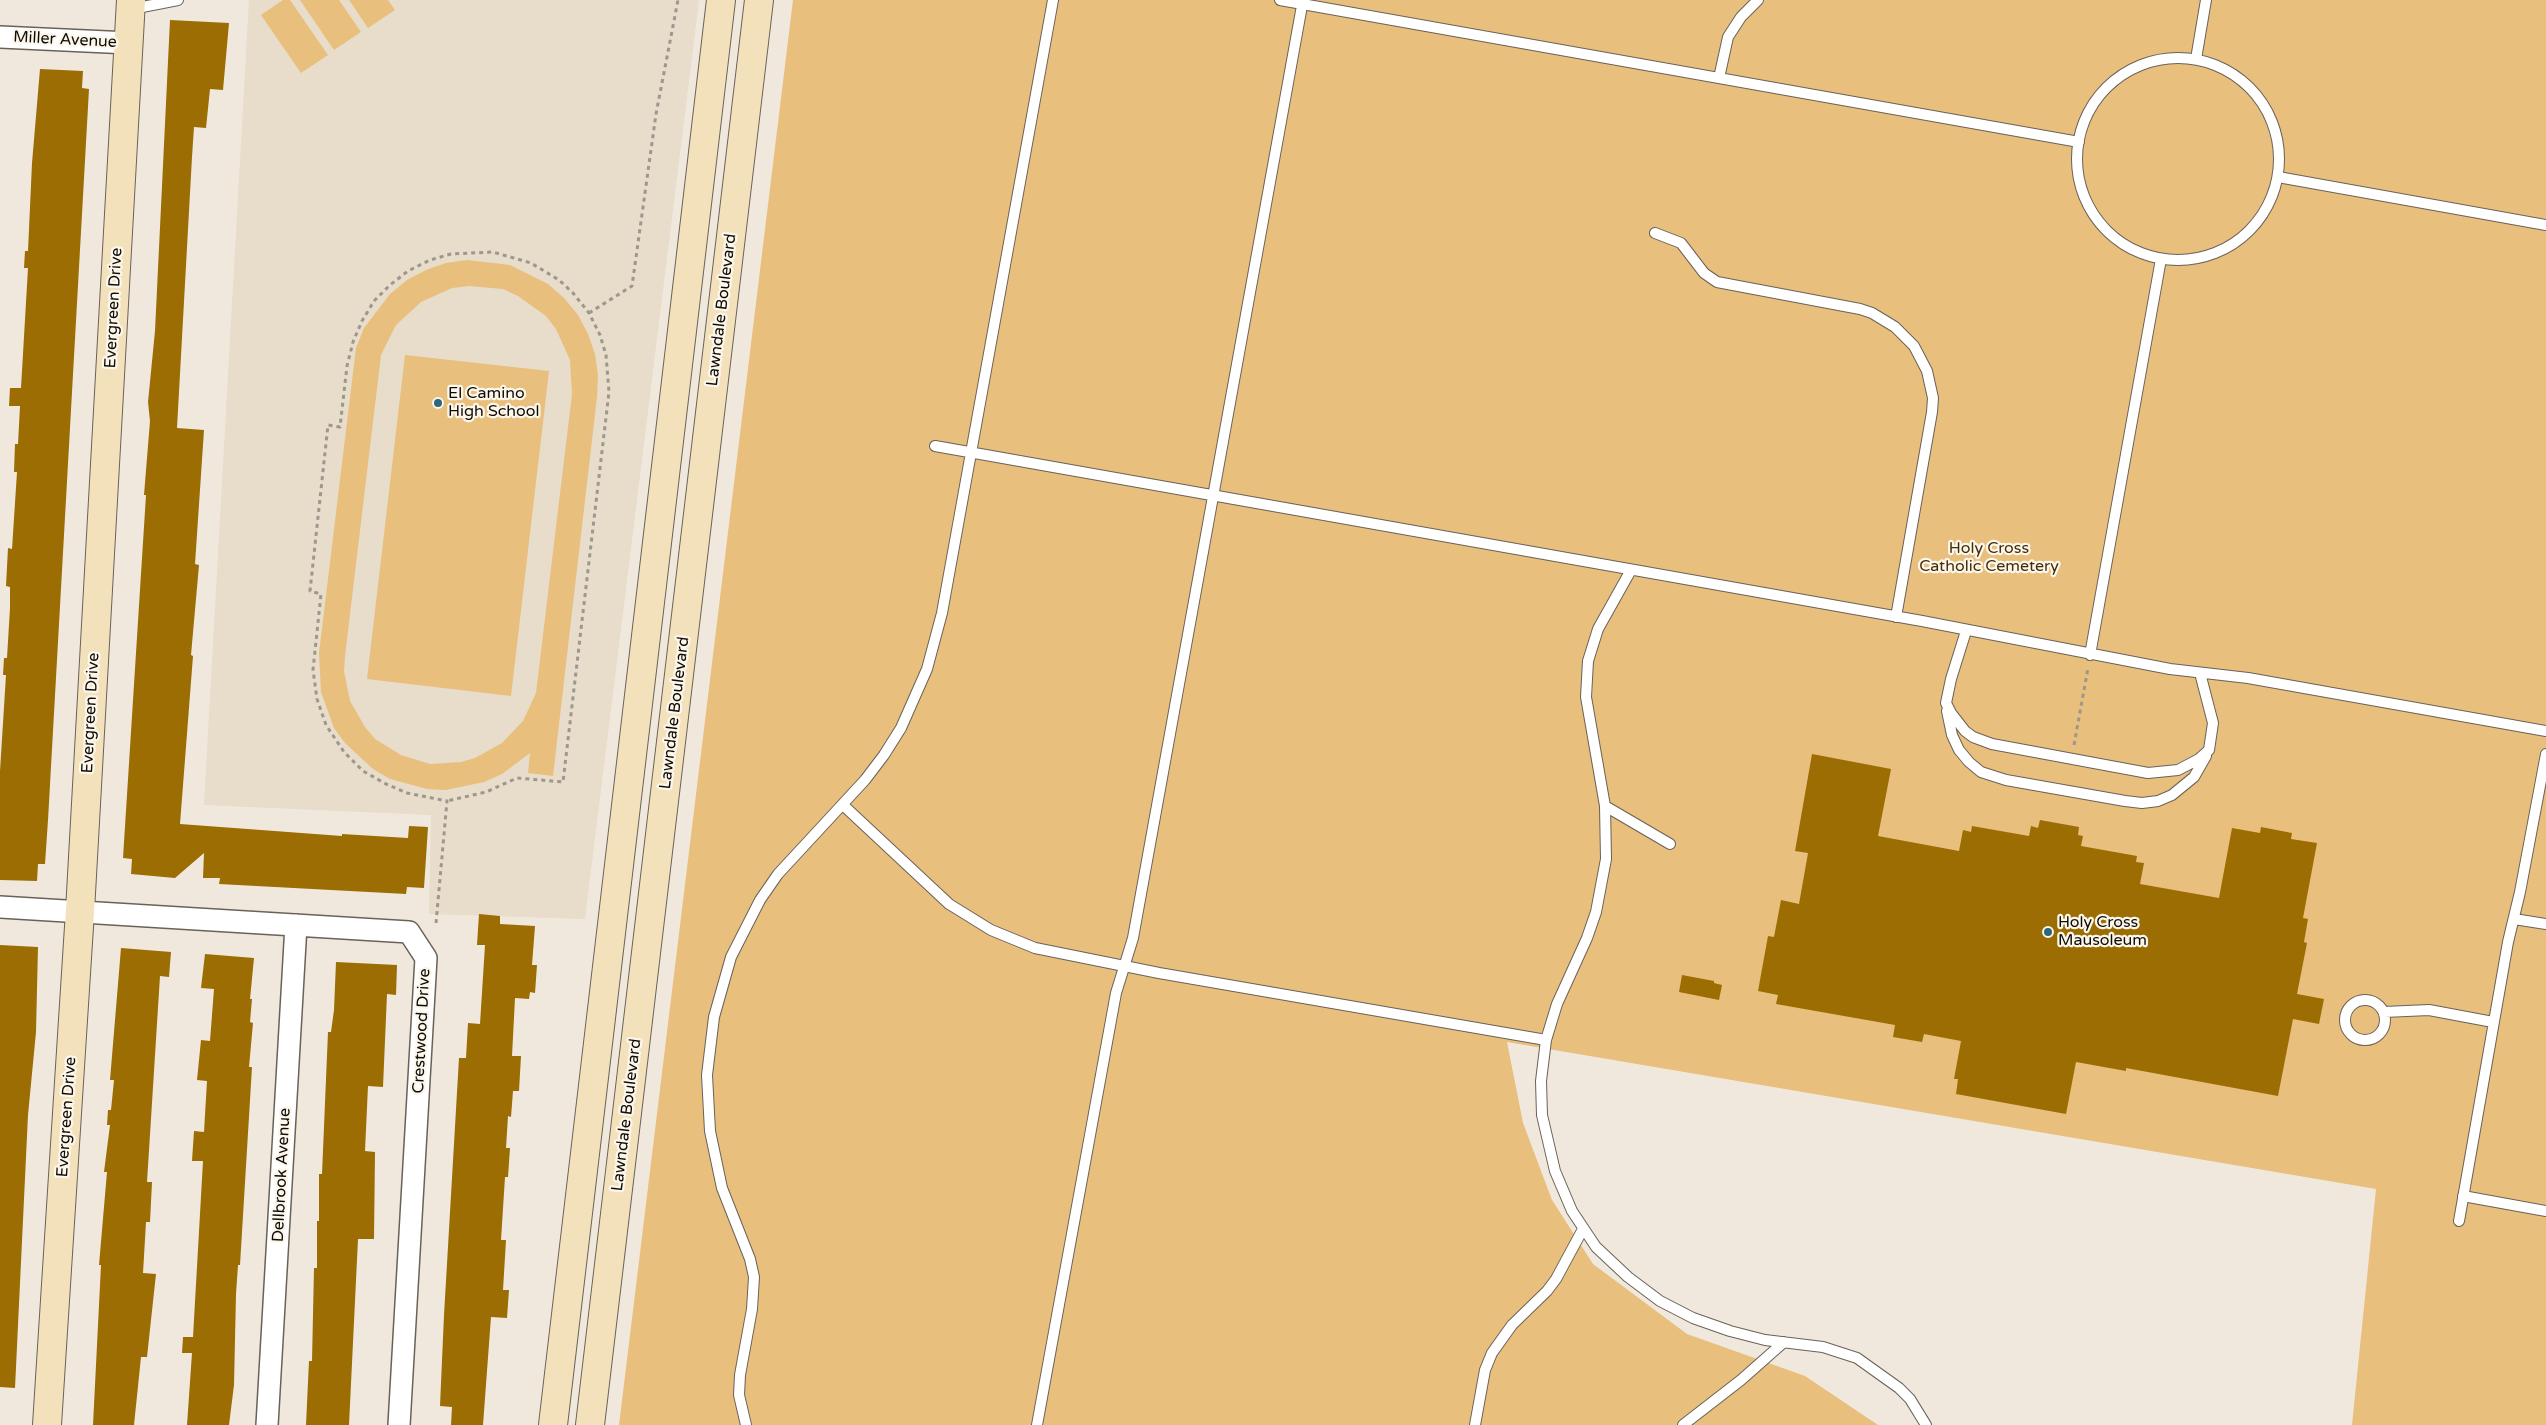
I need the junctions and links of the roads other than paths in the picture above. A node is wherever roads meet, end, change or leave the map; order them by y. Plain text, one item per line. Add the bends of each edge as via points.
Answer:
1 (178, 0) edge
2 (721, 0) edge
3 (759, 0) edge
4 (1053, 0) edge
5 (1280, 0) edge
6 (1758, 0) edge
7 (2206, 0) edge
8 (1302, 2) edge
9 (131, 4) edge
10 (0, 37) edge
11 (129, 43) junction
12 (2196, 59) junction
13 (1719, 78) junction
14 (2079, 142) junction
15 (2278, 177) junction
16 (2546, 225) edge
17 (1655, 233) dead end
18 (2161, 259) junction
19 (935, 446) dead end
20 (971, 453) junction
21 (1213, 496) junction
22 (1631, 570) junction
23 (1896, 617) junction
24 (1966, 631) junction
25 (2090, 655) junction
26 (2200, 673) junction
27 (1946, 703) junction
28 (2546, 731) edge
29 (2209, 750) junction
30 (2546, 754) edge
31 (843, 805) junction
32 (1605, 806) junction
33 (1670, 844) dead end
34 (0, 907) edge
35 (80, 911) junction
36 (2514, 918) junction
37 (2546, 924) edge
38 (296, 925) junction
39 (1124, 966) junction
40 (2384, 1012) junction
41 (2494, 1022) junction
42 (1546, 1040) junction
43 (2463, 1196) junction
44 (2546, 1211) edge
45 (2459, 1221) dead end
46 (1583, 1229) junction
47 (1784, 1342) junction
48 (47, 1425) edge
49 (268, 1425) edge
50 (399, 1425) edge
51 (553, 1425) edge
52 (590, 1425) edge
53 (746, 1425) edge
54 (1037, 1425) edge
55 (1475, 1425) edge
56 (1683, 1425) edge
57 (1926, 1425) edge

1 - 9 lane
2 - 51 street
3 - 52 street, Lawndale Boulevard
4 - 20 lane
5 - 8 lane
6 - 13 lane via 1740,17 1728,37
7 - 12 lane
8 - 13 lane
8 - 21 lane
9 - 11 street, Evergreen Drive
10 - 11 street, Miller Avenue
11 - 35 street, Evergreen Drive
12 - 14 lane via 2156,61 2123,74 2099,97 2089,112
12 - 15 lane via 2229,72 2245,82 2258,97 2275,129 2280,160
13 - 14 lane
14 - 18 lane via 2079,179 2091,211 2115,238 2130,248
15 - 16 lane
15 - 18 lane via 2267,208 2236,242 2207,256
17 - 23 lane via 1681,243 1704,273 1717,282 1872,313 1895,327 1917,352 1931,384 1932,412
18 - 25 lane
19 - 20 lane
20 - 21 lane
20 - 31 lane via 942,613 927,669 884,755
21 - 22 lane
21 - 39 lane via 1133,938
22 - 23 lane
22 - 32 lane via 1598,629 1586,679 1588,715
23 - 24 lane
24 - 25 lane
24 - 27 lane
25 - 26 lane
26 - 28 lane via 2248,678
26 - 29 lane via 2213,723
27 - 29 lane via 1964,731 1984,742 2148,773 2168,773 2189,766
27 - 29 lane via 1952,735 1969,762 1981,772 2006,780 2125,801 2158,801 2188,782
30 - 36 lane
31 - 39 lane via 930,889 968,917 1035,948
31 - 53 lane via 798,851 760,900 731,957 720,988 709,1046 707,1103 715,1159 754,1277 752,1309 740,1375 739,1395
32 - 33 lane
32 - 42 lane via 1606,859 1596,912 1557,1004
34 - 35 street, Crestwood Drive
35 - 38 street, Crestwood Drive
35 - 48 street, Evergreen Drive
36 - 37 lane
36 - 41 lane
38 - 49 street, Dellbrook Avenue
38 - 50 street, Crestwood Drive via 409,932 426,958
39 - 42 lane
39 - 54 lane via 1116,992
40 - 40 lane via 2376,1002 2356,1001 2346,1012 2346,1027 2355,1038 2370,1040 2381,1032
40 - 41 lane via 2429,1010
41 - 43 lane
42 - 46 lane via 1541,1099 1545,1134 1560,1185
43 - 44 lane
43 - 45 lane
46 - 47 lane via 1628,1277 1676,1311 1730,1331
46 - 55 lane via 1552,1285 1512,1325 1492,1353 1485,1370
47 - 56 lane
47 - 57 lane via 1823,1347 1857,1358 1910,1399

